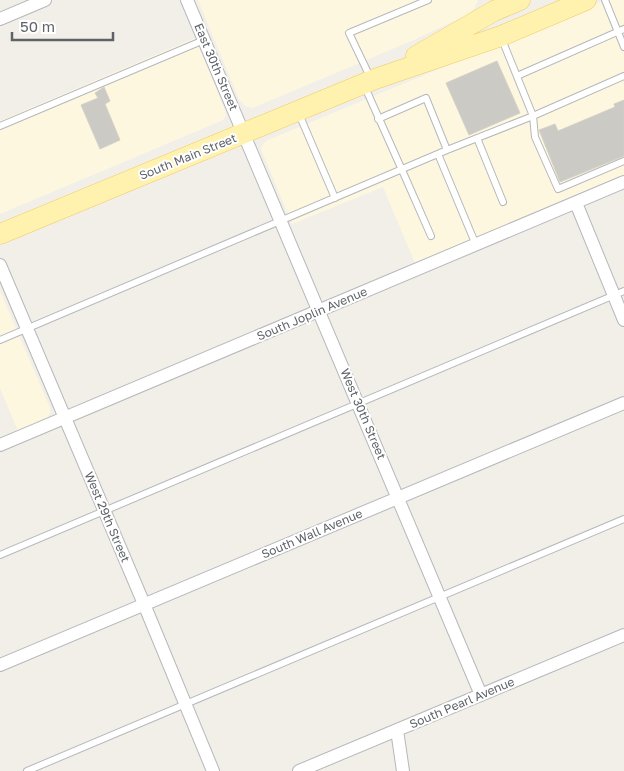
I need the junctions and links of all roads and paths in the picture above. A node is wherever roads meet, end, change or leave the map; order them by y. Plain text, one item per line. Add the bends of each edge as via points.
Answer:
1 (45, 0) edge
2 (187, 0) edge
3 (428, 0) edge
4 (520, 0) edge
5 (586, 0) edge
6 (605, 0) edge
7 (492, 6) edge
8 (0, 19) edge
9 (621, 31) edge
10 (501, 36) junction
11 (204, 40) junction
12 (624, 47) edge
13 (517, 76) junction
14 (624, 76) edge
15 (370, 81) junction
16 (298, 111) junction
17 (533, 116) junction
18 (378, 119) junction
19 (0, 126) edge
20 (244, 134) junction
21 (477, 138) junction
22 (447, 150) junction
23 (438, 154) junction
24 (624, 161) edge
25 (402, 170) junction
26 (624, 182) edge
27 (335, 198) junction
28 (503, 202) dead end
29 (576, 203) junction
30 (281, 220) junction
31 (0, 234) edge
32 (431, 236) dead end
33 (476, 245) junction
34 (0, 264) edge
35 (619, 293) edge
36 (319, 310) junction
37 (624, 320) edge
38 (27, 328) junction
39 (0, 340) edge
40 (624, 402) edge
41 (358, 404) junction
42 (65, 418) junction
43 (0, 445) edge
44 (398, 498) junction
45 (104, 511) junction
46 (624, 519) edge
47 (0, 555) edge
48 (440, 596) junction
49 (144, 604) junction
50 (624, 635) edge
51 (0, 665) edge
52 (481, 695) junction
53 (185, 704) junction
54 (397, 730) junction
55 (27, 771) edge
56 (213, 771) edge
57 (299, 771) edge
58 (403, 771) edge

1 - 8 street
2 - 11 street, East 30th Street
3 - 15 lane via 349,33
4 - 7 main road, South Main Street
5 - 10 main road, South Main Street
6 - 9 lane
7 - 15 main road, South Main Street
9 - 12 lane
9 - 13 lane
10 - 13 lane
10 - 15 main road, South Main Street
11 - 19 lane
11 - 20 street, East 30th Street
13 - 17 lane
14 - 17 lane
15 - 16 main road, South Main Street
15 - 18 lane
16 - 20 main road, South Main Street
16 - 27 lane
17 - 21 lane
17 - 24 lane via 535,136 558,189
18 - 22 lane via 426,98
18 - 25 lane
20 - 30 street, West 30th Street
20 - 31 main road, South Main Street
21 - 22 lane
21 - 28 lane
22 - 23 lane
23 - 25 lane
23 - 33 lane
25 - 27 lane
25 - 32 lane
26 - 29 street, South Joplin Avenue
27 - 30 lane
29 - 33 street, South Joplin Avenue
29 - 35 street
30 - 36 street, West 30th Street
30 - 38 lane
33 - 36 street, South Joplin Avenue
34 - 38 street, West 29th Street
35 - 37 street
35 - 41 lane
36 - 41 street, West 30th Street
36 - 42 street, South Joplin Avenue
38 - 39 lane
38 - 42 street, West 29th Street
40 - 44 street, South Wall Avenue
41 - 44 street, West 30th Street
41 - 45 lane
42 - 43 street, South Joplin Avenue
42 - 45 street, West 29th Street
44 - 48 street, West 30th Street
44 - 49 street, South Wall Avenue
45 - 47 lane
45 - 49 street, West 29th Street
46 - 48 lane
48 - 52 street, West 30th Street
48 - 53 lane
49 - 51 street, South Wall Avenue
49 - 53 street, West 29th Street
50 - 52 street, South Pearl Avenue
52 - 54 street, South Pearl Avenue
53 - 55 lane
53 - 56 street, West 29th Street
54 - 57 street, South Pearl Avenue
54 - 58 street

